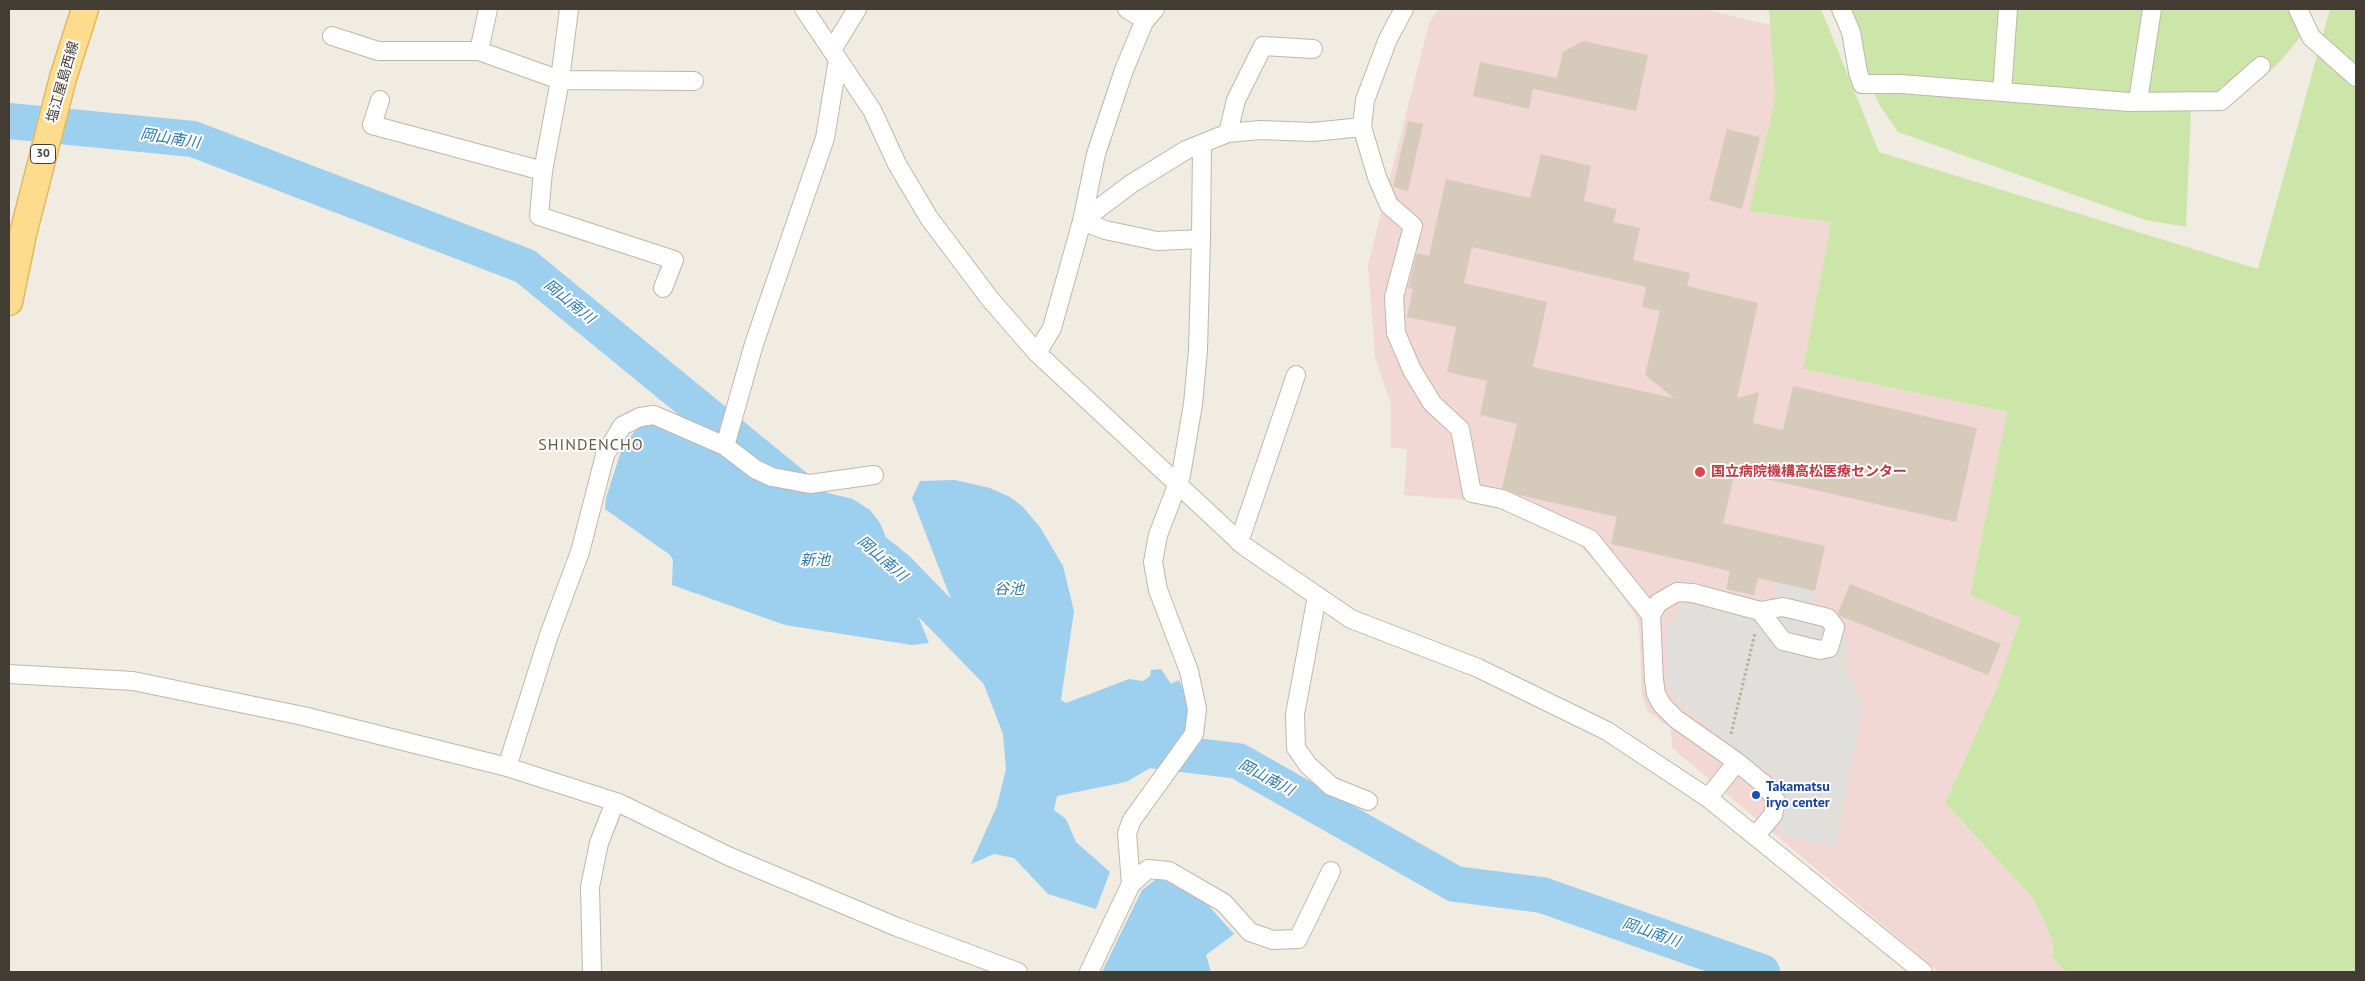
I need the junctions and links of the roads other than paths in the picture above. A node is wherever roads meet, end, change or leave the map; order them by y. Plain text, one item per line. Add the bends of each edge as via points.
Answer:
1 (84, 9) edge
2 (488, 9) edge
3 (569, 9) edge
4 (804, 9) edge
5 (857, 9) edge
6 (1127, 9) edge
7 (1404, 9) edge
8 (1841, 9) edge
9 (2008, 9) edge
10 (2152, 9) edge
11 (2298, 9) edge
12 (1150, 15) edge
13 (332, 36) dead end
14 (1313, 49) dead end
15 (479, 52) junction
16 (835, 55) junction
17 (2261, 66) dead end
18 (2356, 77) edge
19 (560, 80) junction
20 (694, 81) dead end
21 (2002, 92) junction
22 (380, 100) dead end
23 (2138, 101) junction
24 (1362, 127) junction
25 (1228, 133) junction
26 (1202, 145) junction
27 (543, 172) junction
28 (1082, 221) junction
29 (16, 235) edge
30 (1201, 239) junction
31 (663, 288) dead end
32 (9, 302) edge
33 (1037, 353) junction
34 (1296, 375) dead end
35 (725, 446) junction
36 (874, 475) dead end
37 (1176, 484) junction
38 (1239, 542) junction
39 (1317, 596) junction
40 (1760, 611) road end
41 (1651, 615) junction
42 (9, 674) edge
43 (1732, 758) junction
44 (508, 767) junction
45 (1708, 798) junction
46 (1368, 801) dead end
47 (615, 802) junction
48 (1756, 835) junction
49 (1331, 871) dead end
50 (1131, 884) junction
51 (592, 972) edge
52 (1018, 972) edge
53 (1089, 972) edge
54 (1923, 972) edge

1 - 29 main road, 塩江屋島西線 / 30
2 - 15 street
3 - 19 street
4 - 16 street
5 - 16 street
6 - 12 street
7 - 24 street via 1388,39 1364,100
8 - 21 street via 1851,32 1862,84
9 - 21 street
10 - 23 street
11 - 18 street via 2311,38
12 - 28 street via 1124,70 1096,154
13 - 15 street via 378,51
14 - 25 street via 1264,46 1236,100
15 - 19 street
16 - 33 street via 872,110 897,164 929,218 990,300
16 - 35 street via 825,138 754,344
17 - 23 street via 2221,101
19 - 20 street
19 - 27 street
21 - 23 street
22 - 27 street via 372,126
24 - 25 street via 1313,132 1260,130
24 - 41 street via 1377,177 1390,205 1413,226 1394,297 1396,332 1412,370 1432,403 1460,429 1472,493 1502,499 1590,539
25 - 26 street
26 - 28 street via 1186,150 1131,184
26 - 30 street
27 - 31 street via 539,216 674,260
28 - 30 street via 1105,230 1157,241
28 - 33 street via 1052,328
29 - 32 main road, 塩江屋島西線 / 30
30 - 37 street via 1193,404 1181,475
33 - 37 street
34 - 38 street
35 - 36 street via 755,469 772,477 810,484
35 - 44 street via 654,416 640,417 622,426 605,455 580,552 549,635
37 - 38 street
37 - 50 street via 1158,534 1153,562 1158,590 1189,671 1197,709 1194,734 1132,820 1127,832
38 - 39 street
39 - 45 street via 1351,619 1478,668 1607,732
39 - 46 street via 1294,714 1296,748 1308,765 1331,786
40 - 41 street via 1693,593 1677,592 1658,603
41 - 43 street via 1656,694 1662,705 1676,719
42 - 44 street via 133,681 303,716
43 - 45 street
43 - 48 street via 1766,786 1776,802 1773,815
44 - 47 street
45 - 48 street
47 - 51 street via 599,843 590,886
47 - 52 street via 728,856 897,927
48 - 54 street
49 - 50 street via 1298,939 1272,940 1250,932 1224,903 1169,871 1148,869
50 - 53 street

